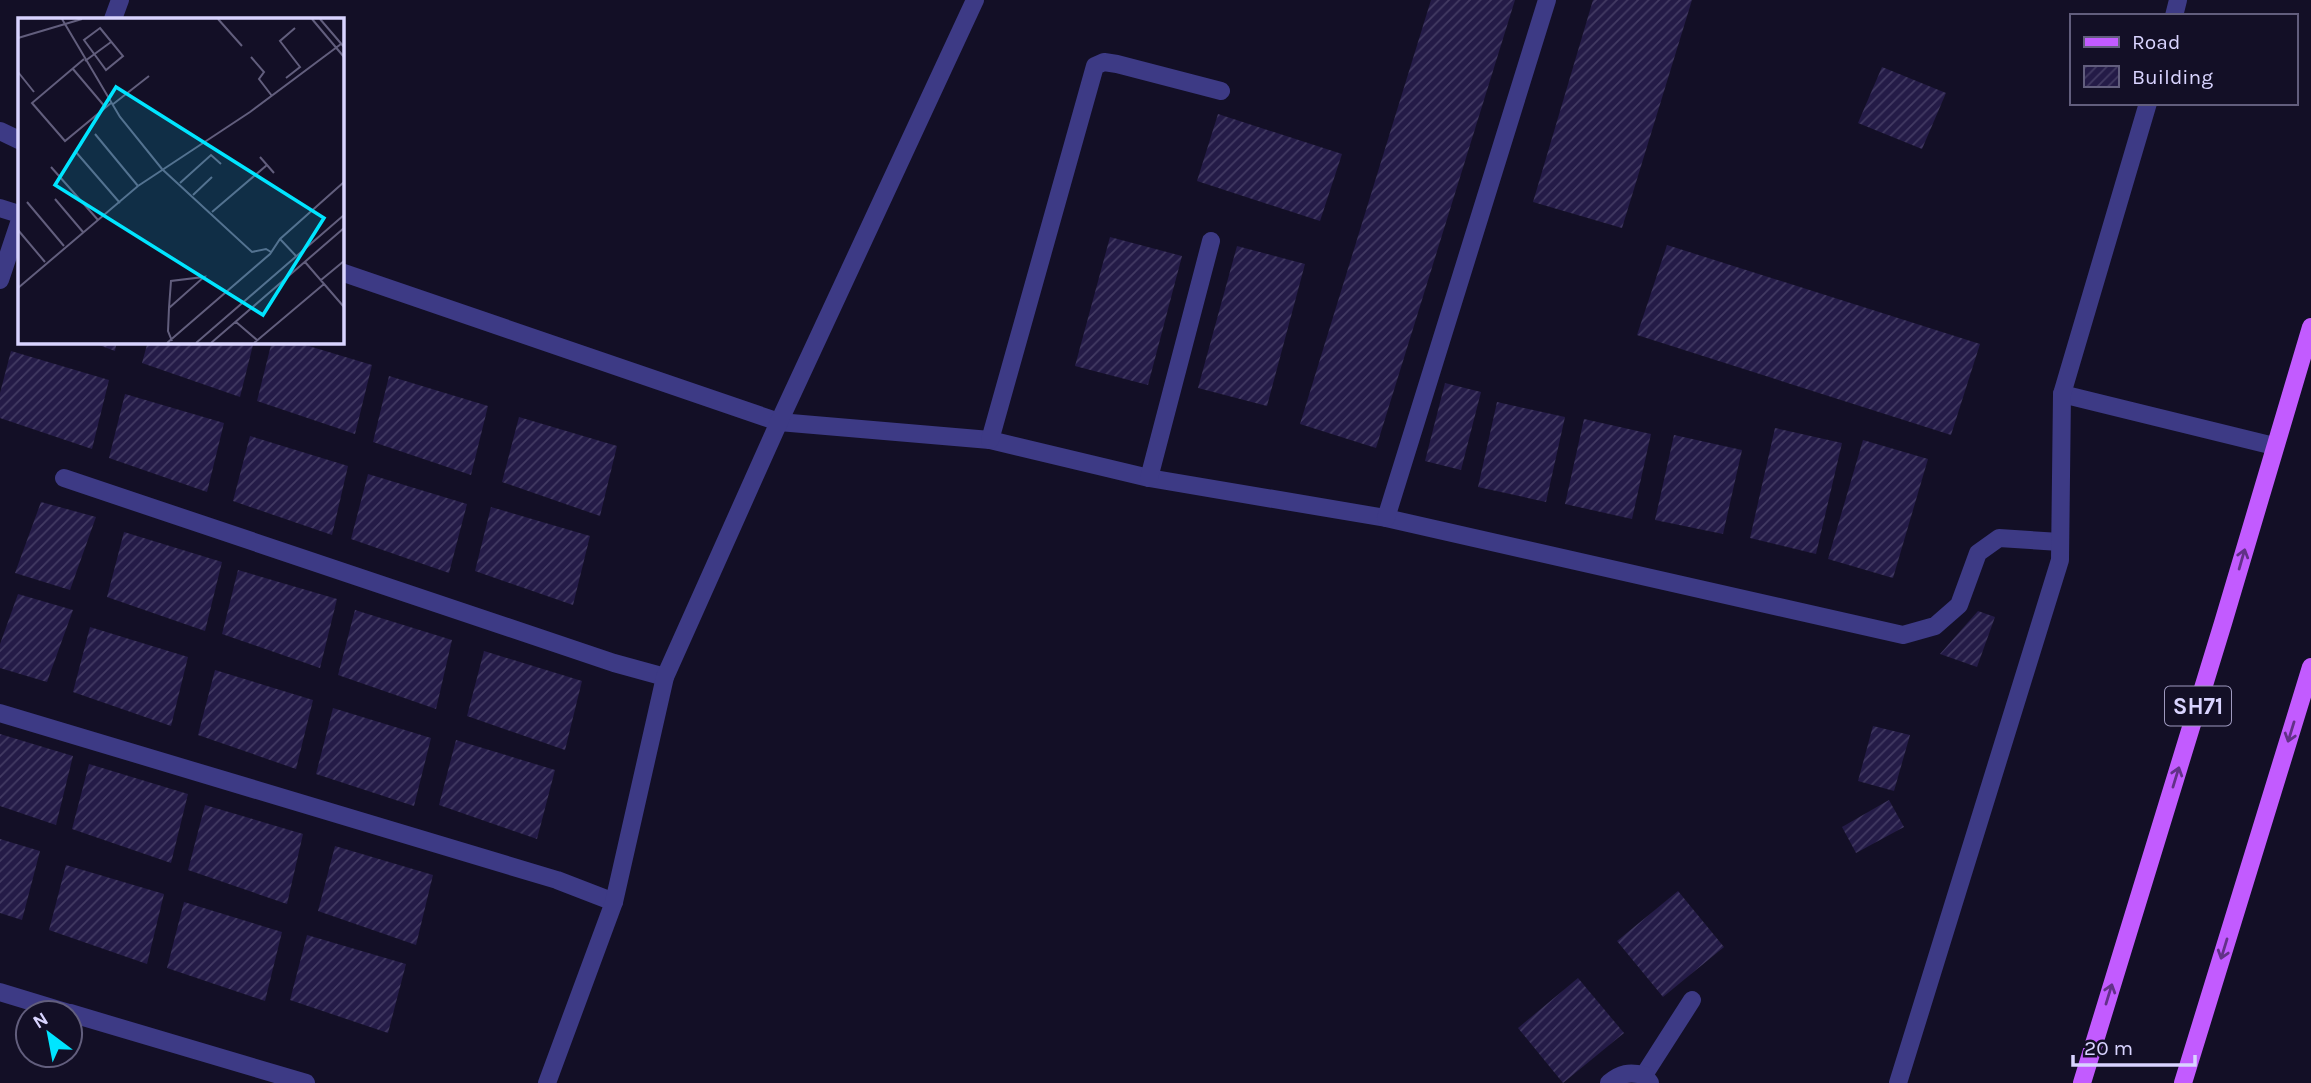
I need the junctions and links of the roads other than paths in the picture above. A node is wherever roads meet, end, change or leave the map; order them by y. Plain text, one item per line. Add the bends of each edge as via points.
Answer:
1 (120, 0) edge
2 (975, 0) edge
3 (1547, 0) edge
4 (113, 18) edge
5 (1221, 91) dead end
6 (2147, 105) edge
7 (0, 131) edge
8 (18, 140) edge
9 (0, 208) edge
10 (18, 214) edge
11 (18, 226) edge
12 (1212, 241) dead end
13 (343, 273) edge
14 (0, 280) edge
15 (2311, 327) edge
16 (2062, 394) junction
17 (779, 422) junction
18 (990, 440) junction
19 (2274, 446) junction
20 (64, 478) dead end
21 (1149, 478) junction
22 (1386, 518) junction
23 (2060, 542) junction
24 (2311, 667) edge
25 (665, 677) junction
26 (0, 713) edge
27 (614, 902) junction
28 (0, 992) edge
29 (23, 999) edge
30 (1692, 1000) dead end
31 (84, 1017) edge
32 (1647, 1079) edge
33 (306, 1083) edge
34 (547, 1083) edge
35 (1609, 1083) edge
36 (1898, 1083) edge
37 (2082, 1083) edge
38 (2183, 1083) edge

1 - 4 street
2 - 17 street
3 - 22 street
5 - 18 street via 1117,64 1095,66
6 - 16 street
7 - 8 street
9 - 10 street
11 - 14 street
12 - 21 street
13 - 17 street
15 - 19 main road, SH71
16 - 19 street
16 - 23 street
17 - 18 street
17 - 25 street
18 - 21 street
37 -> 19 main road, SH71
20 - 25 street
21 - 22 street
22 - 23 street via 1903,635 1935,625 1959,606 1978,554 1999,538
23 - 36 street via 2060,560
24 -> 38 main road
25 - 27 street
26 - 27 street via 557,880
27 - 34 street
28 - 29 street
30 - 32 street
31 - 33 street
32 - 35 street via 1629,1072

